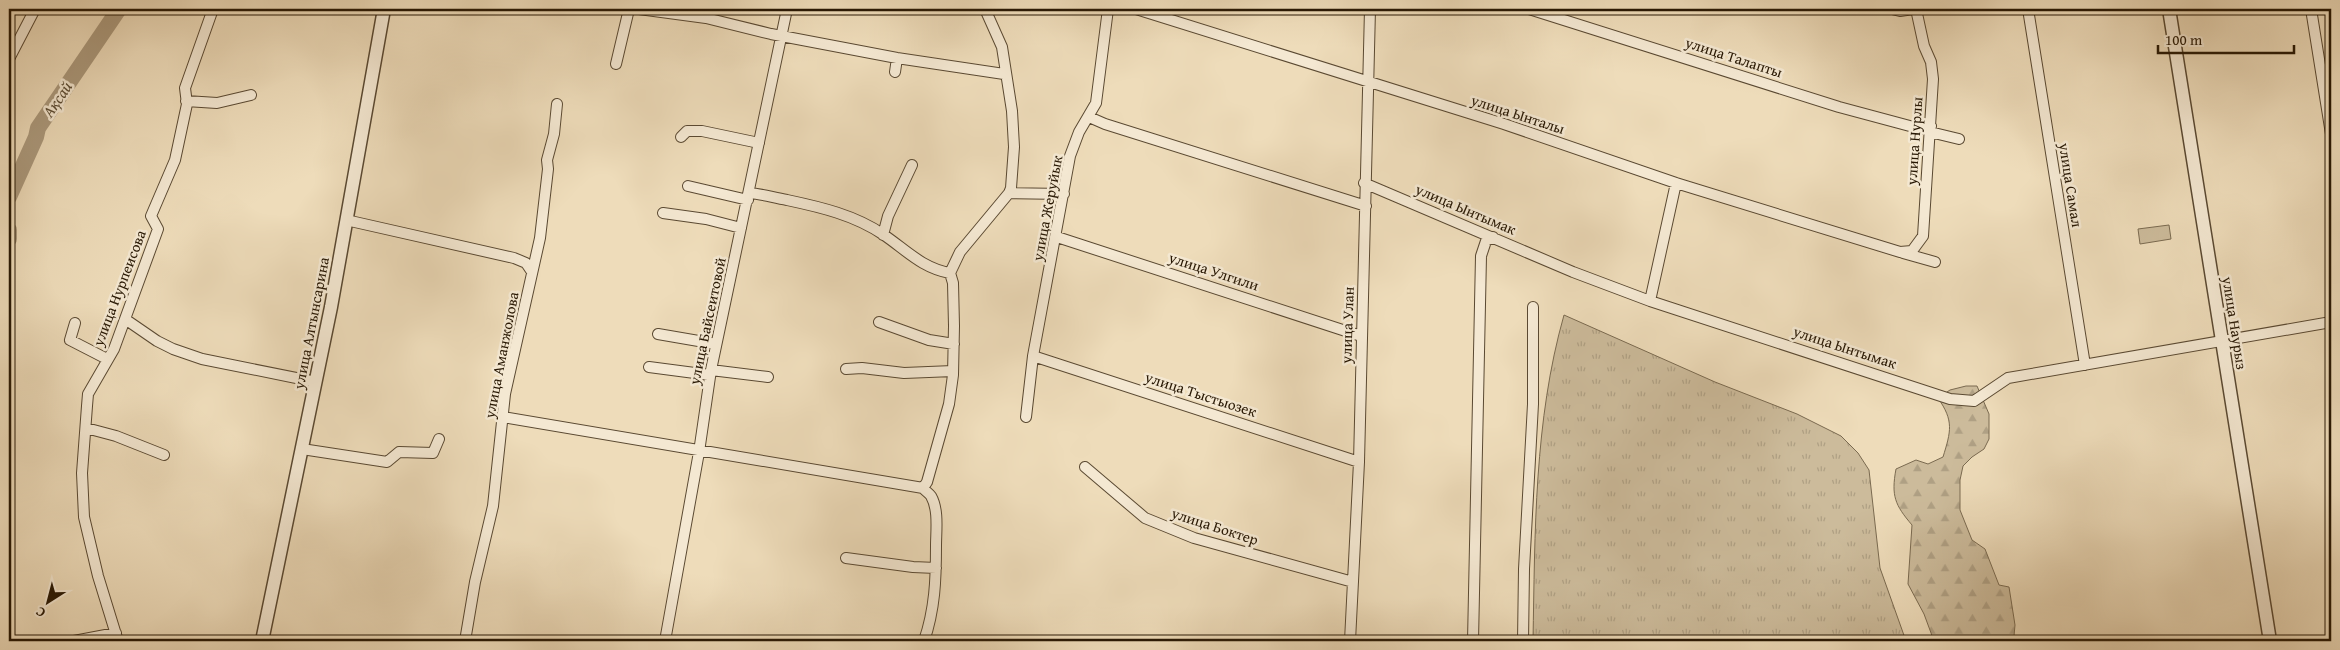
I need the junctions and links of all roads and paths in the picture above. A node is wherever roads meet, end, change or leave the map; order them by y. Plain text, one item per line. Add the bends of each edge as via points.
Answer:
1 (34, 9) edge
2 (213, 9) edge
3 (384, 9) edge
4 (629, 9) edge
5 (639, 9) edge
6 (788, 9) edge
7 (985, 9) edge
8 (1108, 9) edge
9 (1136, 9) edge
10 (1370, 9) edge
11 (1529, 9) edge
12 (1892, 9) edge
13 (1914, 9) edge
14 (2028, 9) edge
15 (2169, 9) edge
16 (2311, 9) edge
17 (783, 35) junction
18 (897, 58) junction
19 (9, 59) edge
20 (616, 64) dead end
21 (895, 72) dead end
22 (1004, 74) junction
23 (1368, 83) junction
24 (251, 95) dead end
25 (186, 101) junction
26 (557, 104) dead end
27 (1089, 117) junction
28 (1930, 129) junction
29 (2331, 134) edge
30 (681, 137) dead end
31 (1959, 139) dead end
32 (759, 143) junction
33 (912, 165) dead end
34 (1676, 183) junction
35 (1364, 184) junction
36 (688, 186) dead end
37 (1009, 193) junction
38 (1064, 194) junction
39 (749, 196) junction
40 (1366, 206) junction
41 (663, 213) dead end
42 (346, 220) junction
43 (741, 228) junction
44 (883, 235) junction
45 (1057, 237) junction
46 (1493, 237) junction
47 (1895, 251) junction
48 (1935, 262) dead end
49 (532, 272) junction
50 (950, 273) junction
51 (1650, 301) junction
52 (1533, 307) dead end
53 (125, 319) junction
54 (880, 322) dead end
55 (2331, 322) edge
56 (74, 323) dead end
57 (658, 334) dead end
58 (1361, 336) junction
59 (2220, 342) junction
60 (716, 344) junction
61 (954, 344) junction
62 (1033, 356) junction
63 (107, 359) junction
64 (2085, 365) junction
65 (649, 367) dead end
66 (846, 369) dead end
67 (953, 371) junction
68 (710, 372) junction
69 (768, 377) dead end
70 (316, 382) junction
71 (503, 417) junction
72 (1026, 417) dead end
73 (86, 428) junction
74 (439, 439) dead end
75 (302, 449) junction
76 (699, 452) junction
77 (164, 455) dead end
78 (1359, 462) junction
79 (1085, 467) dead end
80 (922, 488) junction
81 (846, 558) dead end
82 (936, 568) junction
83 (1353, 582) junction
84 (117, 639) edge
85 (74, 641) edge
86 (262, 641) edge
87 (466, 641) edge
88 (665, 641) edge
89 (924, 641) edge
90 (1350, 641) edge
91 (1473, 641) edge
92 (1523, 641) edge
93 (2270, 641) edge

1 - 19 street
2 - 25 street, улица Нурпеисова via 189,73
3 - 42 street, улица Алтынсарина
4 - 20 street
5 - 17 street via 679,13
6 - 17 street, улица Байсеитовой
7 - 22 street via 1002,48
8 - 27 street, улица Жеруйык via 1096,103
9 - 23 street, улица Ынталы
10 - 23 street, улица Улан
11 - 28 street, улица Талапты via 1840,107
12 - 13 street
13 - 28 street, улица Нурлы via 1931,62
14 - 64 street, улица Самал
15 - 59 street, улица Наурыз
16 - 29 street
17 - 18 street
17 - 32 street, улица Байсеитовой
18 - 21 street
18 - 22 street
22 - 37 street via 1013,130
23 - 34 street, улица Ынталы via 1504,124
23 - 35 street, улица Улан
24 - 25 street via 217,104
25 - 53 street, улица Нурпеисова via 175,160 152,216 158,229
26 - 49 street, улица Аманжолова via 547,160 540,238
27 - 38 street, улица Жеруйык via 1070,156
27 - 40 street
28 - 31 street, улица Талапты
28 - 47 street, улица Нурлы via 1923,236 1912,251
30 - 32 street via 687,131 702,131
32 - 39 street, улица Байсеитовой
33 - 44 street
34 - 47 street, улица Ынталы
34 - 51 street
35 - 40 street, улица Улан
35 - 46 street, улица Ынтымак
36 - 39 street
37 - 38 street
37 - 50 street via 960,252
38 - 45 street, улица Жеруйык
39 - 43 street, улица Байсеитовой
39 - 44 street via 764,194 819,206
40 - 58 street, улица Улан
41 - 43 street
42 - 49 street via 514,258 526,263
42 - 70 street, улица Алтынсарина
43 - 60 street, улица Байсеитовой
44 - 50 street via 926,266
45 - 58 street, улица Улгили
45 - 62 street, улица Жеруйык
46 - 51 street, улица Ынтымак
46 - 91 street via 1486,241 1481,256
47 - 48 street, улица Ынталы
49 - 71 street, улица Аманжолова via 505,394
50 - 61 street
51 - 64 street, улица Ынтымак via 1950,399 1974,401 2008,378
52 - 92 street via 1533,404
53 - 63 street, улица Нурпеисова
53 - 70 street via 157,341 187,354
54 - 61 street via 929,340
55 - 59 street, улица Ынтымак
56 - 63 street via 70,340
57 - 60 street
58 - 78 street, улица Улан
59 - 64 street, улица Ынтымак
59 - 93 street, улица Наурыз
60 - 68 street, улица Байсеитовой
61 - 67 street
62 - 72 street, улица Жеруйык
62 - 78 street, улица Тыстыозек
63 - 73 street, улица Нурпеисова via 88,394
65 - 68 street
66 - 67 street via 904,374
67 - 80 street via 948,404 927,482
68 - 69 street
68 - 76 street, улица Байсеитовой
70 - 75 street, улица Алтынсарина
71 - 76 street
71 - 87 street, улица Аманжолова via 493,506 475,582
73 - 77 street
73 - 84 street, улица Нурпеисова via 82,473 84,517 95,568
74 - 75 street via 434,453 399,452 387,462
75 - 86 street, улица Алтынсарина
76 - 80 street
76 - 88 street, улица Байсеитовой
78 - 83 street, улица Улан
79 - 83 street, улица Боктер via 1145,518 1194,538
80 - 82 street via 931,496 934,506
81 - 82 street
82 - 89 street via 934,601
83 - 90 street, улица Улан
84 - 85 street

